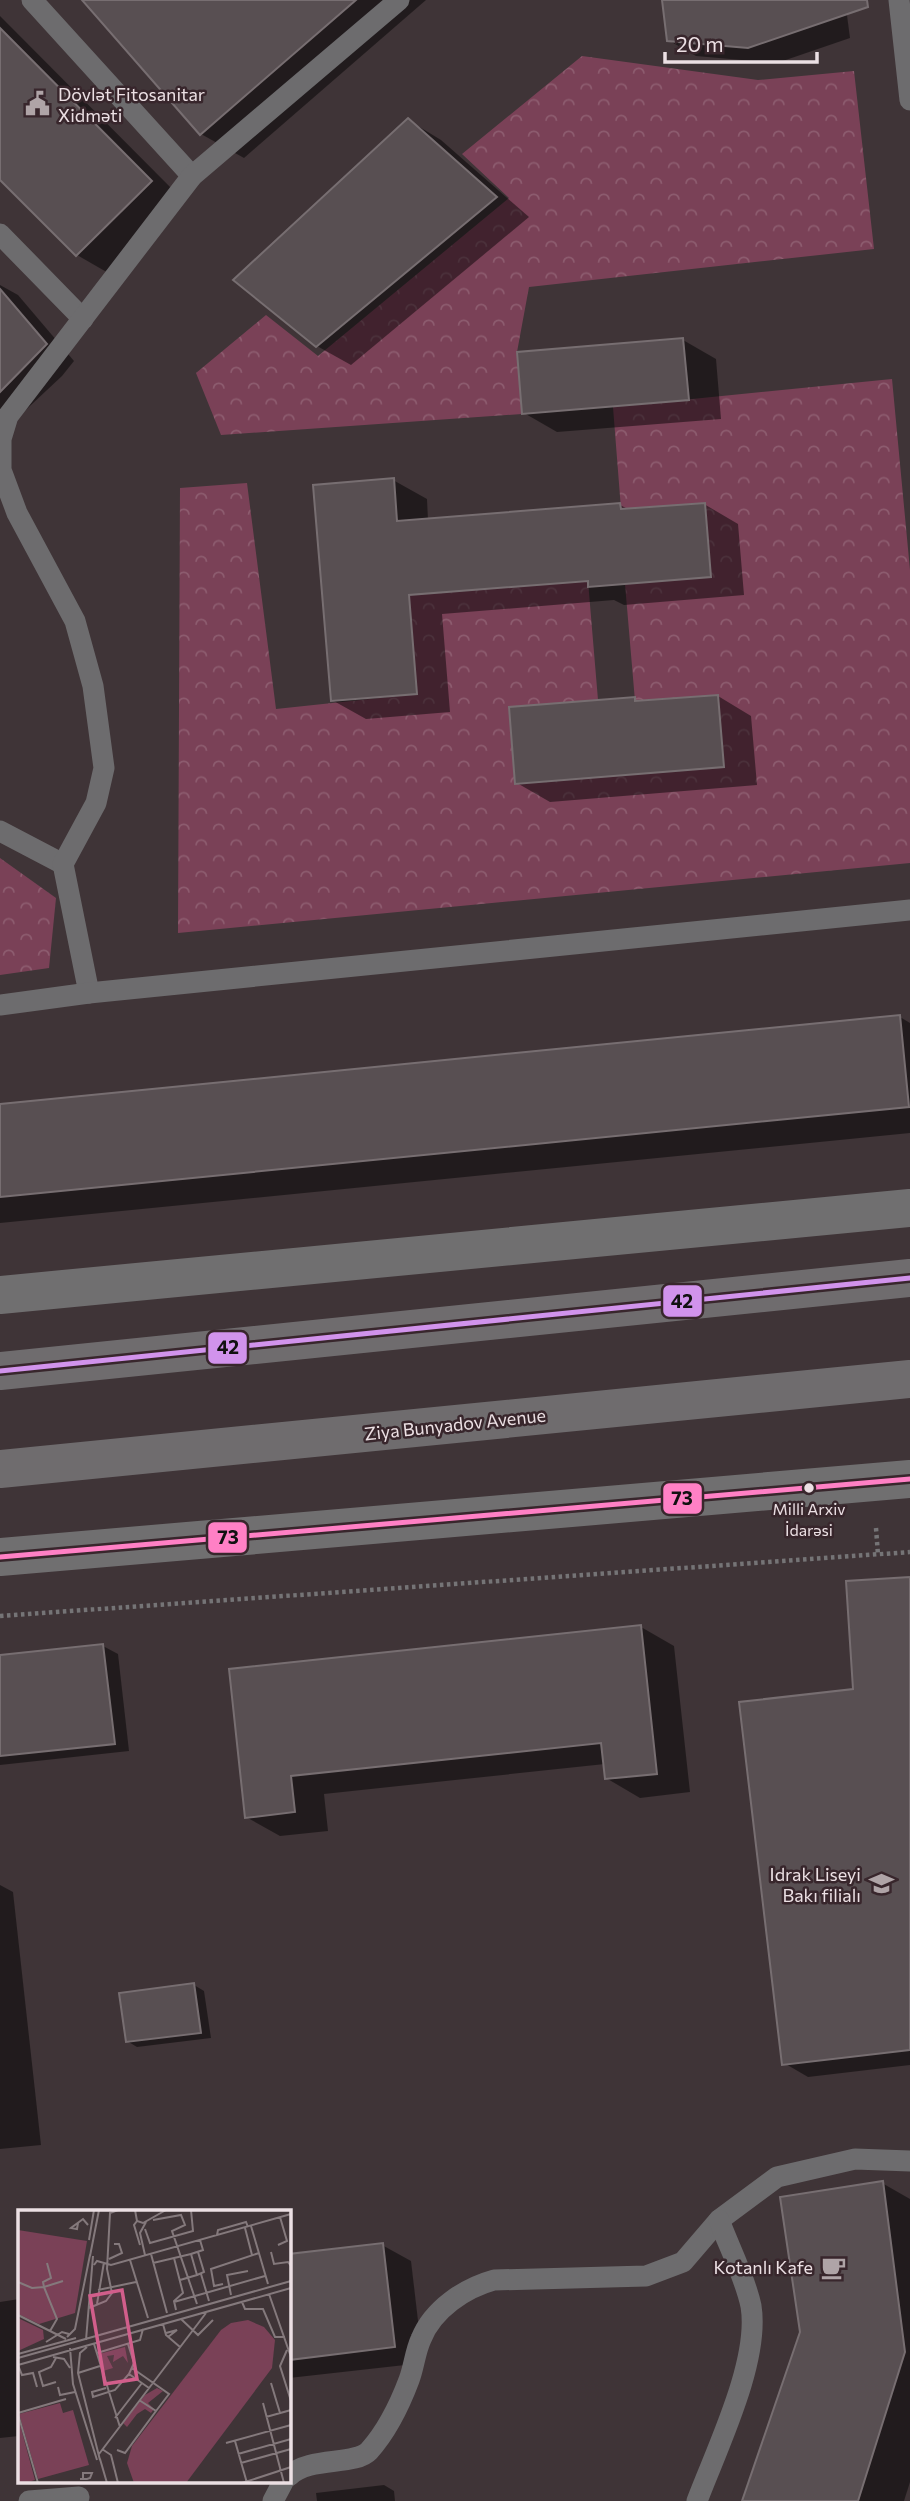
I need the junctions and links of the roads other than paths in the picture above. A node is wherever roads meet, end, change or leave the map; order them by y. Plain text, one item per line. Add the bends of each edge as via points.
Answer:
1 (32, 0) edge
2 (399, 0) edge
3 (899, 0) edge
4 (910, 100) edge
5 (192, 176) junction
6 (0, 234) edge
7 (83, 319) junction
8 (0, 831) edge
9 (63, 864) junction
10 (910, 910) edge
11 (89, 993) junction
12 (0, 1004) edge
13 (904, 1208) edge
14 (910, 1278) edge
15 (0, 1295) edge
16 (0, 1371) edge
17 (910, 1379) edge
18 (0, 1469) edge
19 (910, 1472) edge
20 (910, 1479) edge
21 (872, 1483) junction
22 (0, 1557) edge
23 (910, 2161) edge
24 (719, 2220) junction
25 (290, 2475) edge
26 (282, 2484) edge
27 (79, 2497) dead end
28 (29, 2501) edge
29 (273, 2501) edge
30 (697, 2501) edge

1 - 5 lane
2 - 5 lane
3 - 4 lane
5 - 7 lane
6 - 7 lane
7 - 9 lane via 8,416 1,439 1,470 17,513 75,621 93,686 104,768 96,803
8 - 9 lane
9 - 11 lane
10 - 11 lane
11 - 12 lane
13 - 15 main road
14 - 16 main road
17 - 18 main road, Ziya Bunyadov Avenue
19 - 21 main road
20 - 21 main road
21 - 22 main road
23 - 24 lane via 855,2159 777,2177
24 - 25 lane via 683,2262 646,2277 494,2280 474,2286 448,2303 421,2337 409,2381 381,2437 366,2454 298,2467
24 - 30 lane via 750,2303 752,2328 748,2360
26 - 29 lane
27 - 28 lane

